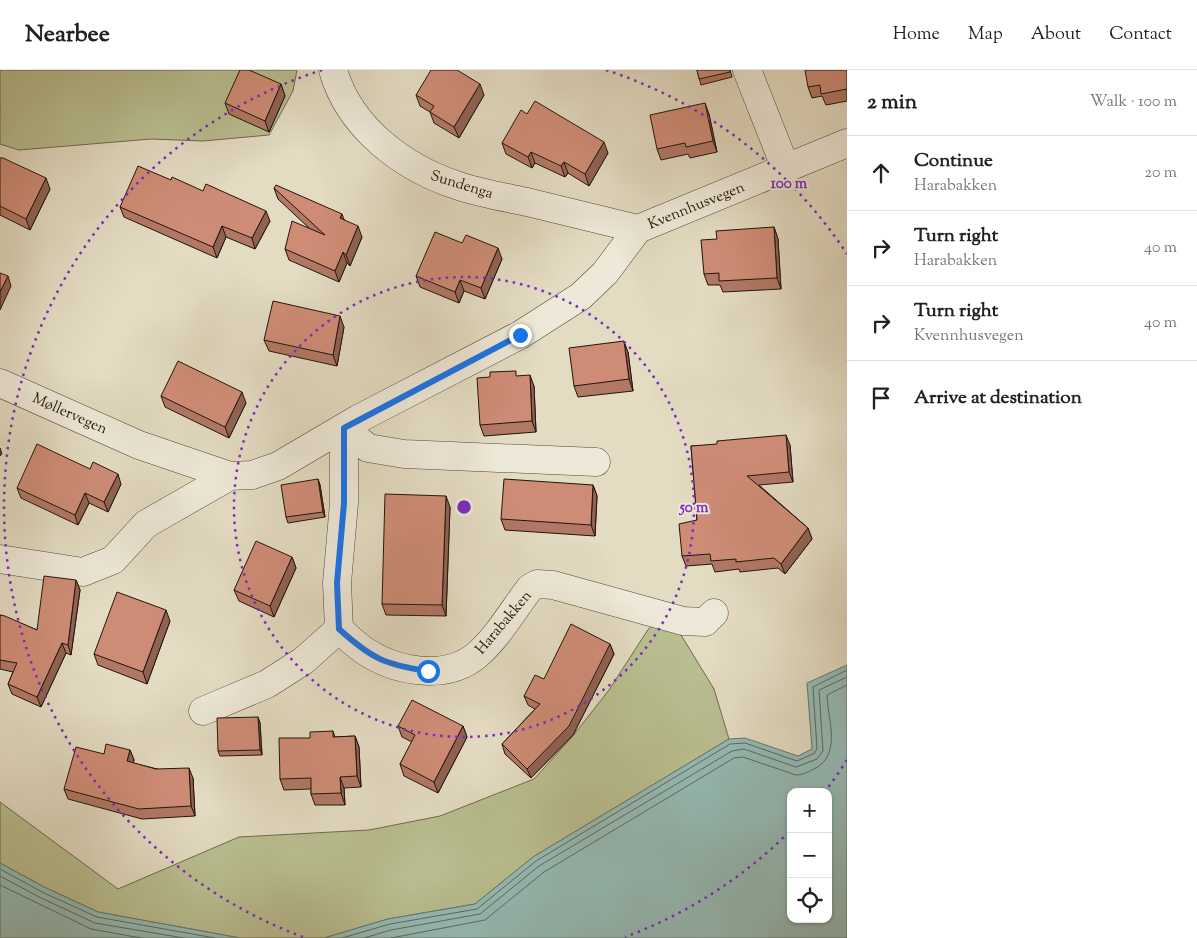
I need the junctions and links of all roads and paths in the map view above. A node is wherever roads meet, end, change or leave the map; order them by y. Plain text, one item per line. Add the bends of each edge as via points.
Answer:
1 (333, 70) edge
2 (747, 70) edge
3 (847, 143) edge
4 (786, 169) junction
5 (638, 228) junction
6 (0, 383) edge
7 (344, 428) junction
8 (139, 445) joint
9 (596, 462) dead end
10 (230, 476) junction
11 (0, 559) edge
12 (714, 613) dead end
13 (339, 629) junction
14 (203, 711) dead end

1 - 5 street, Sundenga via 362,124 403,160 428,174 459,186
2 - 4 street
3 - 4 street, Kvennhusvegen
4 - 5 street, Kvennhusvegen
5 - 7 street, Kvennhusvegen via 605,273 581,296 520,335
6 - 8 street, Møllervegen
7 - 9 street via 368,448 404,454
7 - 10 street, Kvennhusvegen via 278,466 252,474
7 - 13 street via 344,503 337,583
8 - 10 street, Kvennhusvegen
10 - 11 street via 146,524 113,560 83,572
12 - 13 street, Harabakken via 705,622 683,621 553,585 536,584 476,656 464,663 428,671 394,666 362,650
13 - 14 street via 303,662 267,684

